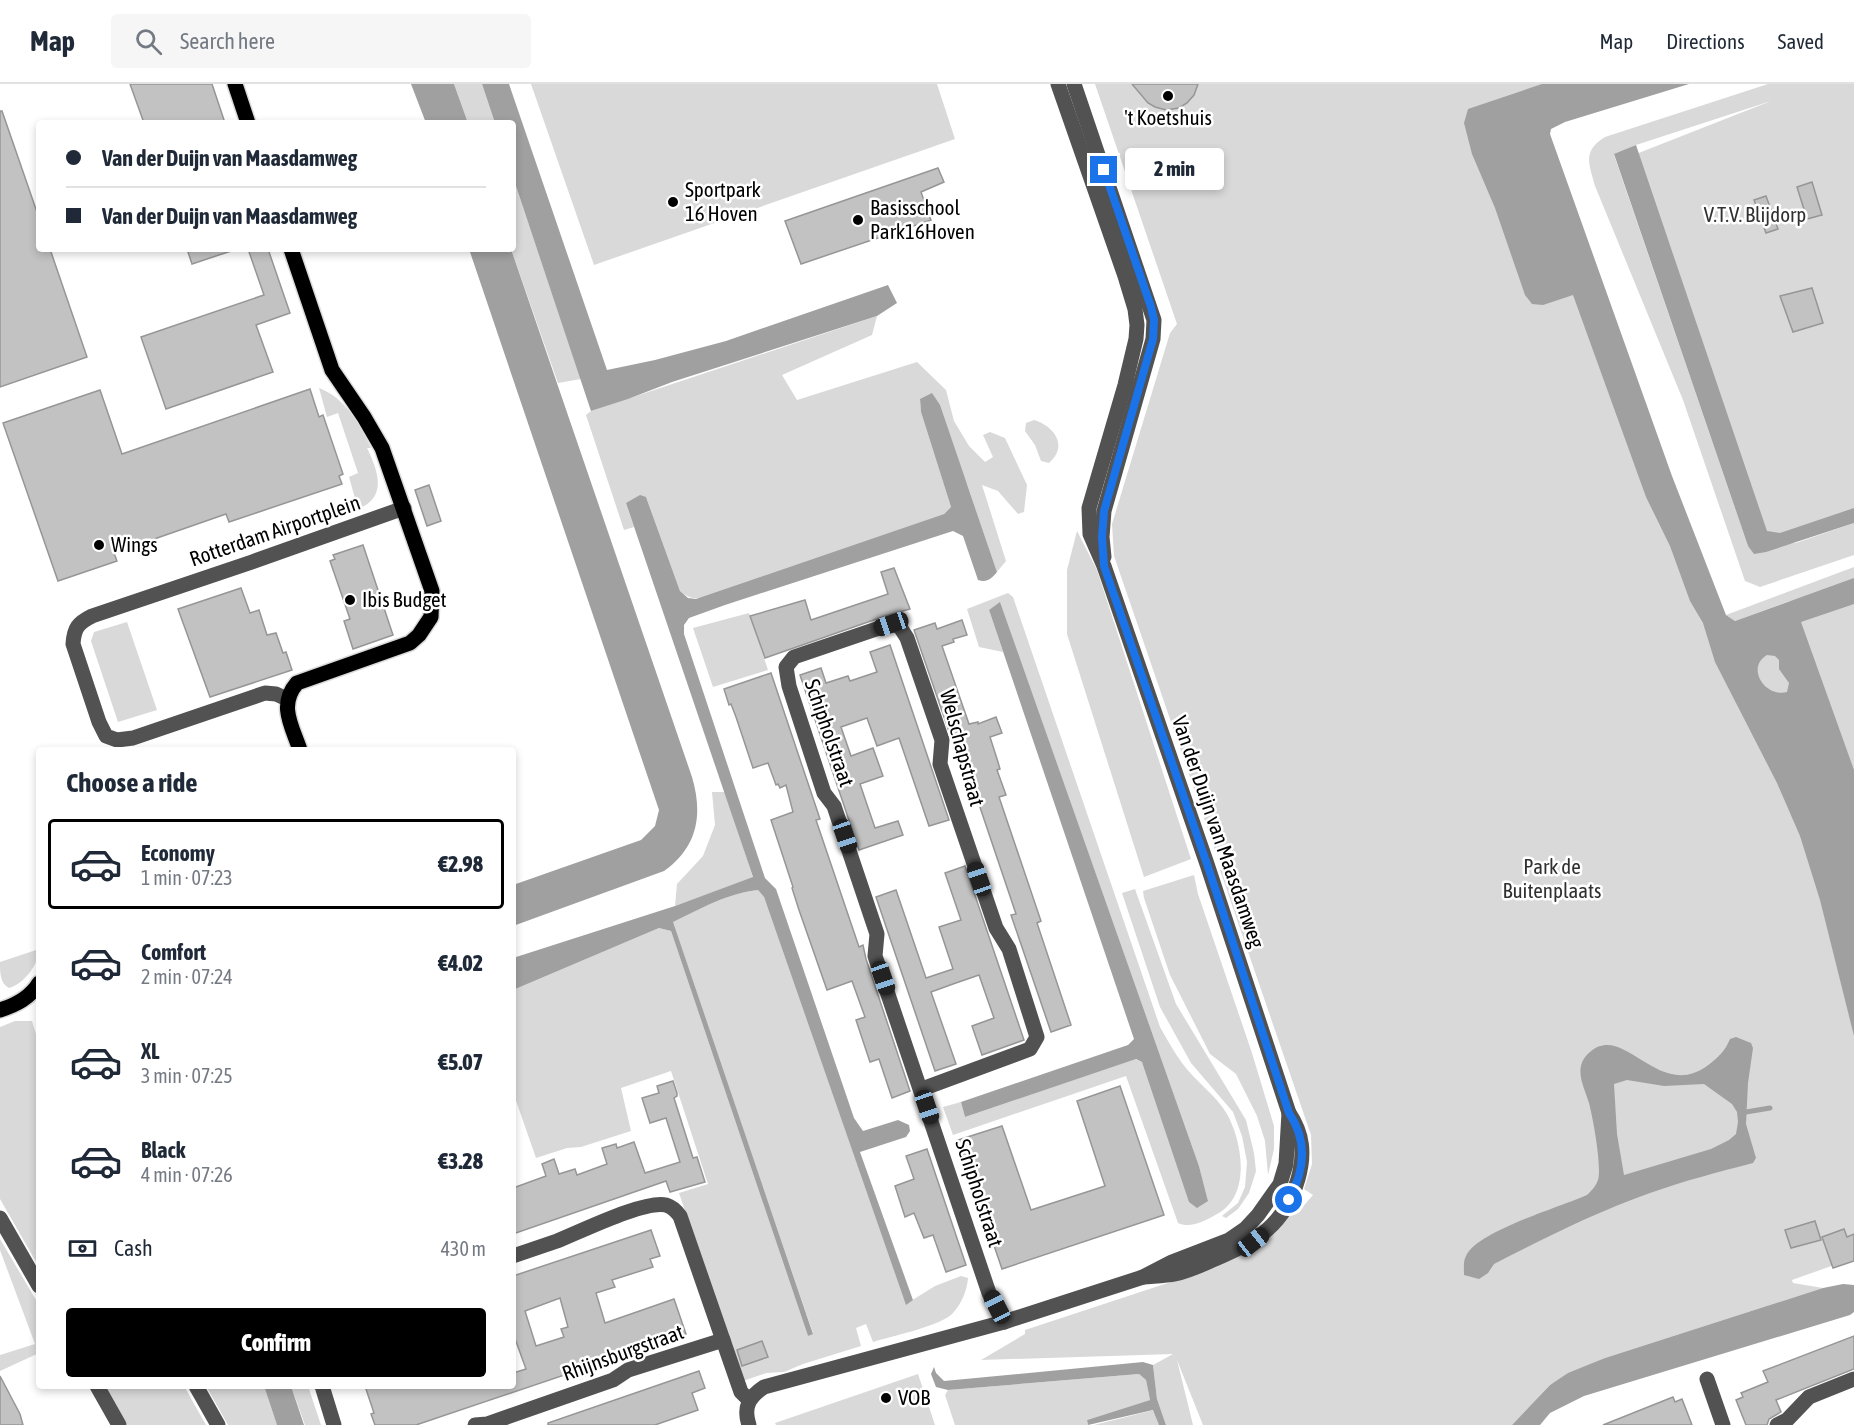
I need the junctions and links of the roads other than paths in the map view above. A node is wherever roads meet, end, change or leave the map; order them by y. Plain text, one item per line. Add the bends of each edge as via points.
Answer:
1 (235, 84) edge
2 (1058, 84) edge
3 (1074, 84) edge
4 (247, 120) edge
5 (292, 252) edge
6 (404, 508) junction
7 (1104, 566) junction
8 (786, 667) joint
9 (287, 699) junction
10 (299, 747) edge
11 (36, 990) edge
12 (0, 1010) edge
13 (922, 1089) junction
14 (0, 1218) edge
15 (516, 1255) edge
16 (36, 1281) edge
17 (1004, 1322) junction
18 (723, 1340) junction
19 (1707, 1379) dead end
20 (1854, 1379) edge
21 (99, 1389) edge
22 (198, 1389) edge
23 (323, 1389) edge
24 (749, 1400) junction
25 (119, 1425) edge
26 (218, 1425) edge
27 (334, 1425) edge
28 (475, 1425) edge
29 (749, 1425) edge
30 (1723, 1425) edge
31 (1777, 1425) edge

1 - 4 main road
2 - 7 street, Van der Duijn van Maasdamweg via 1130,292 1137,325 1125,385 1089,508 1090,534
3 - 7 street, Van der Duijn van Maasdamweg via 1154,320 1153,339 1104,511
5 - 6 main road via 332,370 382,448
6 - 9 main road via 432,591 431,617 410,643 297,683
6 - 9 street, Rotterdam Airportplein via 92,616 79,622 74,633 73,644 81,670 106,736 117,740 134,738 266,693
7 - 17 street, Van der Duijn van Maasdamweg via 1289,1113 1301,1135 1303,1152 1295,1189 1283,1211 1253,1242 1175,1274 1143,1277
8 - 13 street, Schipholstraat via 824,793 834,806 877,934 875,956
8 - 13 street, Welschapstraat via 794,657 891,624 900,627 908,638 942,740 940,764 996,928 1009,948 1037,1037 1030,1049
9 - 10 main road via 287,714
11 - 12 main road via 18,1004
13 - 17 street, Schipholstraat via 989,1293
14 - 16 street
15 - 18 street via 647,1206 666,1205 680,1216
17 - 24 street, Van der Duijn van Maasdamweg via 764,1387
18 - 24 street via 741,1392
18 - 28 street, Rhijnsburgstraat
19 - 30 street
20 - 31 street via 1809,1397
21 - 25 street
22 - 26 street
23 - 27 street
24 - 29 street

